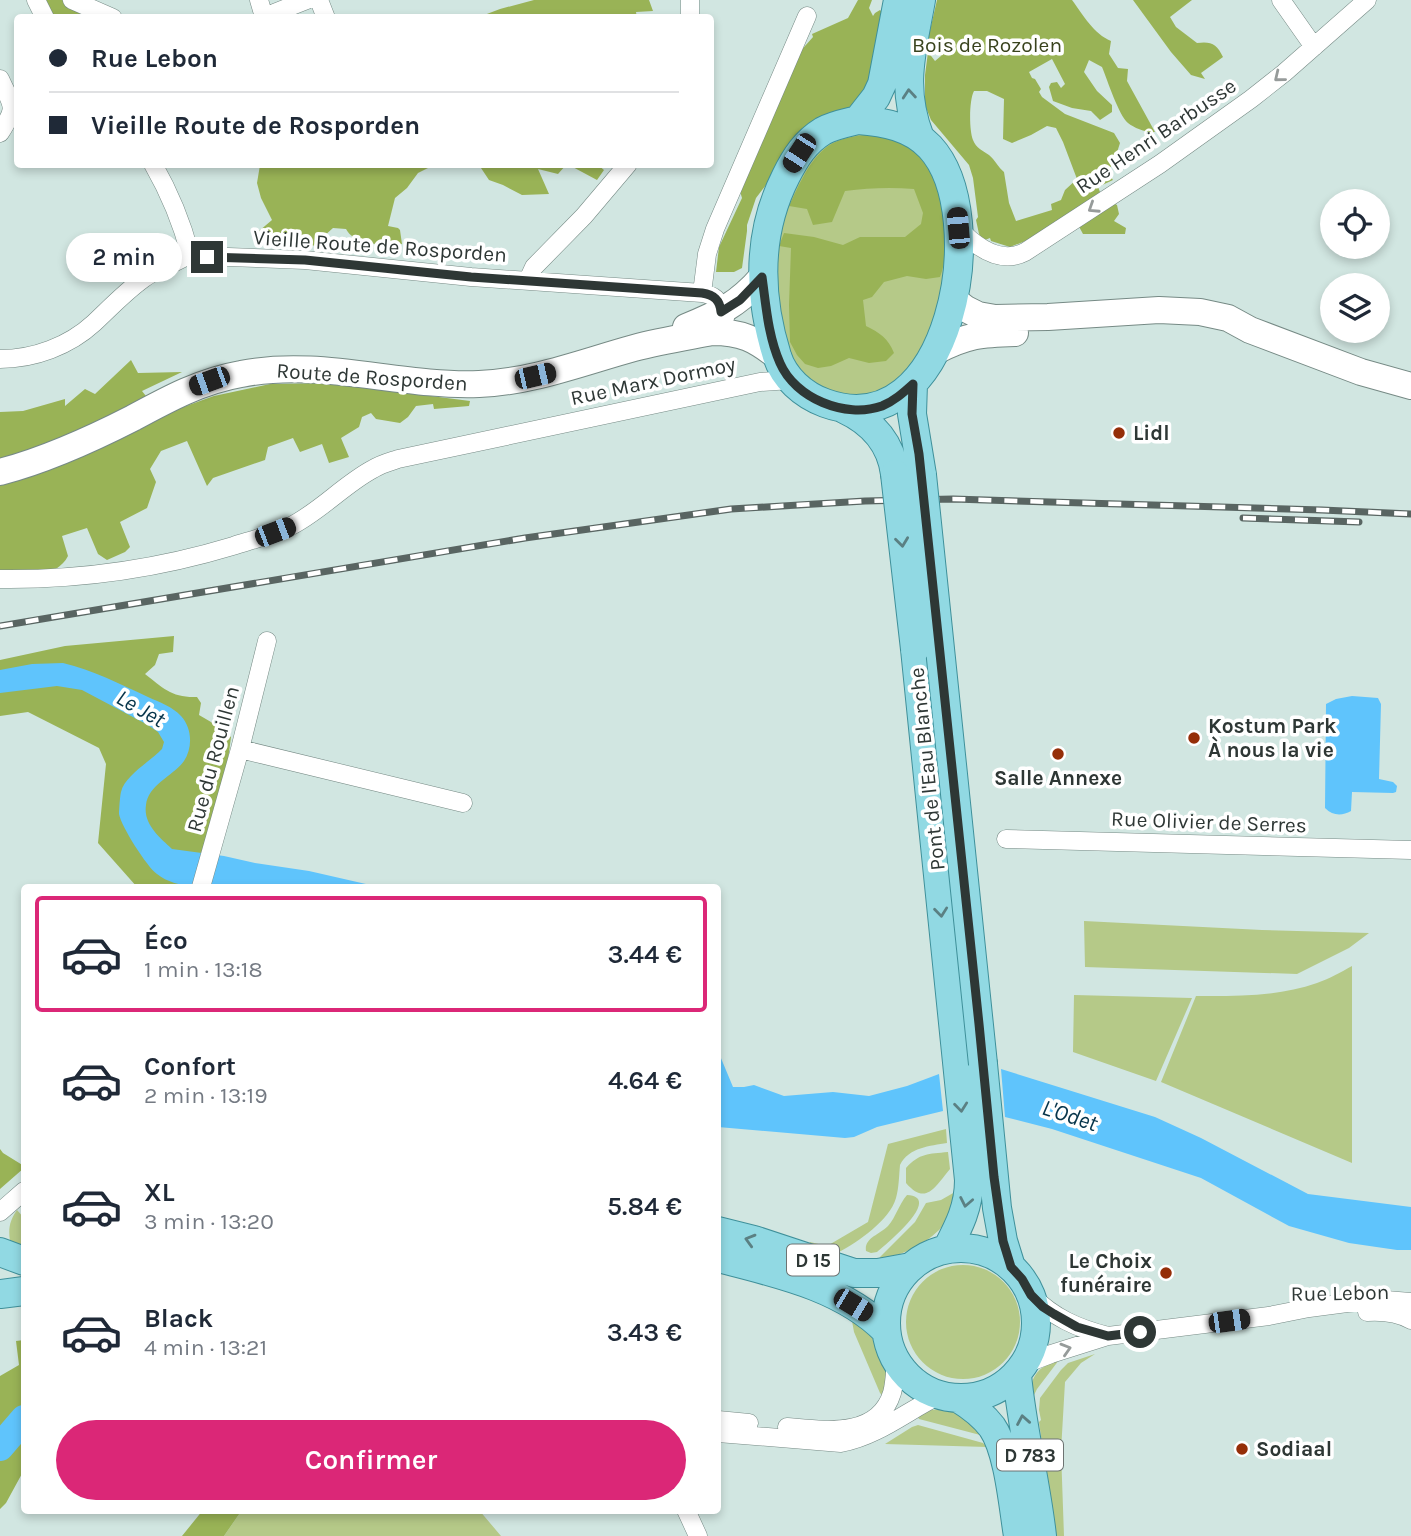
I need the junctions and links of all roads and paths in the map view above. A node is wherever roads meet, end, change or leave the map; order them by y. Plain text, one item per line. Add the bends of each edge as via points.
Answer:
1 (72, 0) edge
2 (307, 0) edge
3 (898, 0) edge
4 (921, 0) edge
5 (1282, 0) edge
6 (1367, 0) edge
7 (104, 14) edge
8 (272, 14) edge
9 (807, 16) dead end
10 (902, 40) junction
11 (1314, 47) junction
12 (0, 79) edge
13 (858, 121) junction
14 (0, 133) edge
15 (920, 138) junction
16 (155, 168) edge
17 (625, 168) edge
18 (958, 228) junction
19 (190, 254) junction
20 (762, 277) junction
21 (528, 280) junction
22 (702, 293) junction
23 (953, 299) junction
24 (721, 312) junction
25 (1082, 323) junction
26 (635, 347) junction
27 (936, 351) junction
28 (780, 357) junction
29 (0, 359) edge
30 (913, 384) junction
31 (1409, 388) edge
32 (844, 409) junction
33 (0, 472) edge
34 (908, 475) junction
35 (0, 579) edge
36 (267, 641) dead end
37 (240, 750) junction
38 (463, 803) dead end
39 (1006, 839) dead end
40 (1411, 850) edge
41 (202, 884) edge
42 (979, 1149) junction
43 (21, 1194) edge
44 (0, 1212) edge
45 (721, 1232) edge
46 (947, 1249) junction
47 (0, 1252) edge
48 (721, 1259) edge
49 (21, 1260) edge
50 (911, 1267) junction
51 (1011, 1267) junction
52 (21, 1291) edge
53 (0, 1294) edge
54 (1031, 1295) junction
55 (1411, 1302) edge
56 (1269, 1316) junction
57 (1411, 1320) edge
58 (886, 1331) junction
59 (1108, 1336) junction
60 (896, 1360) junction
61 (1021, 1370) junction
62 (949, 1396) junction
63 (721, 1421) edge
64 (721, 1433) edge
65 (788, 1433) junction
66 (689, 1514) edge
67 (698, 1536) edge
68 (1018, 1536) edge
69 (1042, 1536) edge

1 - 7 street
2 - 8 street
3 - 10 main road
4 - 10 main road
5 - 11 street
6 - 11 street, Rue Henri Barbusse
9 - 22 street via 715,229
10 - 13 main road via 876,97
15 -> 10 main road via 913,121
11 -> 18 street, Rue Henri Barbusse via 1193,141 1019,255 988,252
12 - 14 street via 13,112
13 - 15 main road via 886,123
13 - 20 main road via 836,125 814,137 792,165 767,227
15 - 18 main road via 945,167
16 - 19 street
17 - 21 street via 534,267
18 - 23 main road
19 - 21 street, Vieille Route de Rosporden
19 - 29 street via 146,277 92,325 62,344 31,356
20 - 24 main road, Route de Rosporden
20 - 28 main road
21 - 22 street, Vieille Route de Rosporden
22 - 24 street via 719,301
23 - 25 main road via 986,317
23 - 27 main road
24 - 26 main road, Route de Rosporden
24 - 28 street via 731,323 751,330
25 - 27 main road via 974,335
25 - 31 main road via 1172,321 1250,330
26 - 28 main road, Route de Rosporden via 730,332 751,338
26 - 33 main road, Route de Rosporden via 551,372 477,384 306,369 242,373 187,389 74,446
27 - 30 main road
28 - 32 main road via 802,390
28 - 35 street, Rue Marx Dormoy via 760,382 398,459 372,469 289,526 184,560 97,574
30 - 32 main road via 880,406
30 - 34 main road, Pont de l'Eau Blanche via 919,454
32 - 34 main road, Pont de l'Eau Blanche via 865,420 881,437 894,465
34 - 42 main road, Pont de l'Eau Blanche, bridge via 915,649
36 - 37 street, Rue du Rouillen
37 - 38 street
37 - 41 street, Rue du Rouillen
39 - 40 street, Rue Olivier de Serres
42 -> 46 main road via 963,1217
42 - 51 main road
43 - 44 street
50 -> 45 main road, D 15 via 854,1273
46 - 50 main road
46 - 51 main road via 969,1248
47 - 49 main road
48 - 58 main road, D 15 via 833,1295 868,1314
50 - 58 main road via 888,1299
51 - 54 main road
52 - 53 main road
54 - 59 street, Rue Lebon via 1070,1324
54 - 61 main road via 1035,1340
55 - 56 street, Rue Lebon via 1367,1301
56 - 57 street, Rue Lebon via 1376,1311
56 - 59 street, Rue Lebon
58 - 60 main road
61 -> 59 street, Rue Lebon via 1060,1350
60 - 62 main road via 913,1381
60 - 65 street via 889,1400 871,1420 837,1431
61 - 62 main road via 1005,1384 980,1395
69 -> 61 main road, D 783 via 1022,1419
62 - 65 street via 851,1441 831,1443
62 - 68 main road, D 783 via 981,1415 998,1438
63 - 65 street
64 - 65 street
66 - 67 street

